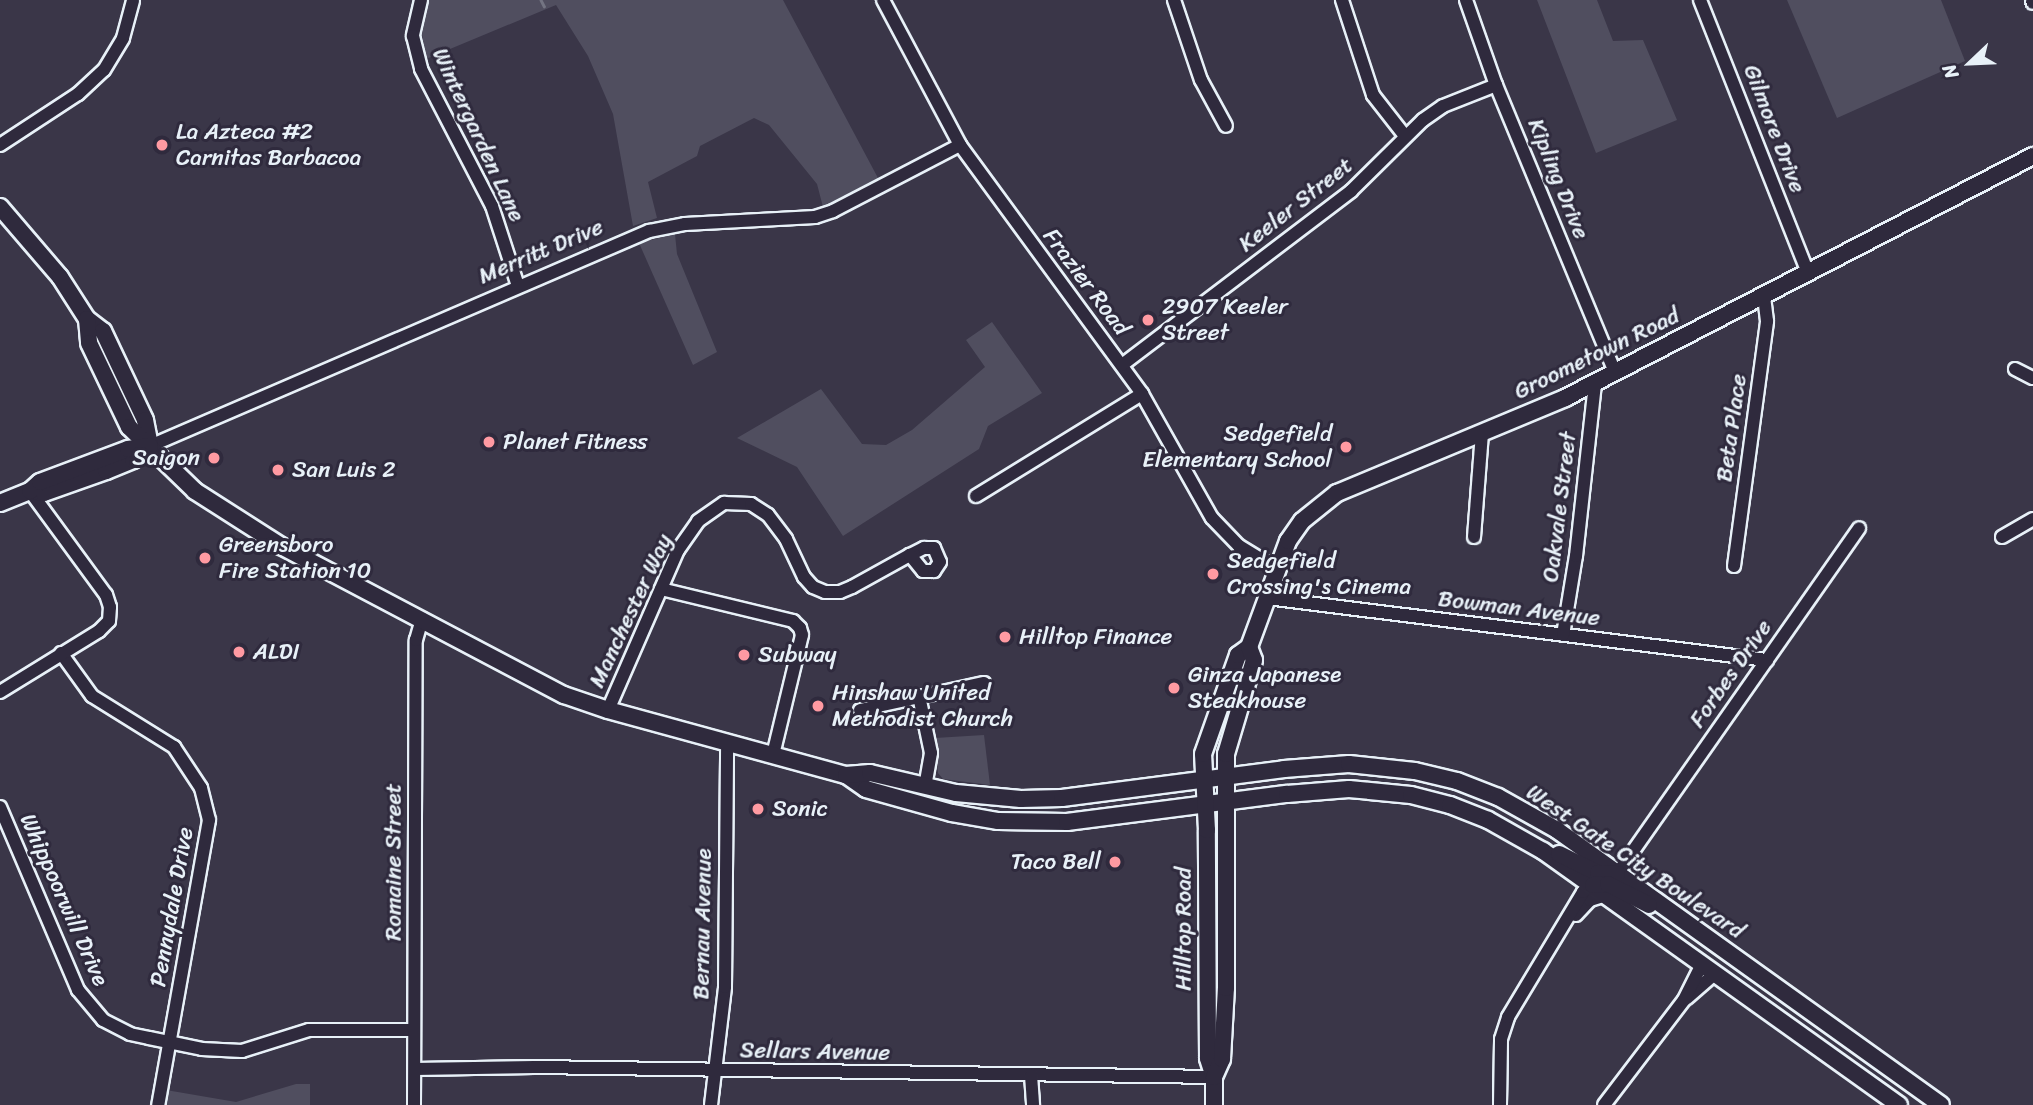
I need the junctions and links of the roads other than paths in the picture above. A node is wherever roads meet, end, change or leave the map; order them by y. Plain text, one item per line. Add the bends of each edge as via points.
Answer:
1 (133, 0) edge
2 (421, 0) edge
3 (883, 0) edge
4 (1174, 0) edge
5 (1342, 0) edge
6 (1466, 0) edge
7 (1700, 0) edge
8 (1496, 85) junction
9 (1226, 126) dead end
10 (1405, 136) junction
11 (0, 145) edge
12 (960, 145) junction
13 (2033, 156) edge
14 (0, 207) edge
15 (1808, 273) junction
16 (519, 286) junction
17 (1764, 296) junction
18 (1122, 365) junction
19 (2015, 369) dead end
20 (1615, 373) junction
21 (2033, 378) edge
22 (1595, 383) junction
23 (1142, 394) junction
24 (1482, 434) junction
25 (149, 446) junction
26 (30, 492) junction
27 (976, 496) dead end
28 (0, 503) edge
29 (2033, 519) edge
30 (1859, 528) dead end
31 (1474, 537) dead end
32 (2002, 537) dead end
33 (910, 555) dead end
34 (1734, 566) dead end
35 (1277, 569) junction
36 (661, 589) junction
37 (1267, 598) junction
38 (422, 619) junction
39 (1563, 635) junction
40 (1249, 647) junction
41 (61, 653) junction
42 (1767, 660) junction
43 (984, 683) dead end
44 (0, 692) edge
45 (919, 696) junction
46 (608, 710) junction
47 (860, 710) dead end
48 (727, 743) junction
49 (773, 755) junction
50 (846, 775) junction
51 (1224, 777) junction
52 (1204, 780) junction
53 (925, 786) junction
54 (1225, 802) junction
55 (1206, 804) junction
56 (0, 807) edge
57 (1525, 839) junction
58 (1611, 869) junction
59 (1591, 885) junction
60 (1606, 895) junction
61 (1683, 921) junction
62 (1565, 925) junction
63 (1709, 969) junction
64 (414, 1030) junction
65 (170, 1042) junction
66 (415, 1069) junction
67 (716, 1072) junction
68 (1031, 1075) junction
69 (1214, 1077) junction
70 (158, 1105) edge
71 (414, 1105) edge
72 (711, 1105) edge
73 (1033, 1105) edge
74 (1214, 1105) edge
75 (1500, 1105) edge
76 (1604, 1105) edge
77 (1899, 1105) edge
78 (1941, 1105) edge

1 - 11 street via 123,38 104,70 71,99
2 - 16 street, Wintergarden Lane via 413,36 421,69 492,206
3 - 12 street, Frazier Road
4 - 9 street via 1201,80
5 - 10 street via 1373,95
6 - 8 street, Kipling Drive
7 - 15 street, Gilmore Drive
8 - 10 street, Keeler Street via 1443,106
8 - 20 street, Kipling Drive
10 - 18 street, Keeler Street via 1351,191
12 - 16 street, Merritt Drive via 825,214 796,220 669,226
12 - 18 street, Frazier Road
13 - 15 main road, Groometown Road
14 - 25 main road via 60,277 87,319 103,331 145,420
15 - 17 main road, Groometown Road
16 - 25 street, Merritt Drive
17 - 20 main road, Groometown Road
17 - 34 street, Beta Place via 1768,321
18 - 23 street, Frazier Road
19 - 21 street
20 - 22 main road, Groometown Road
22 - 24 main road, Groometown Road
22 - 39 street, Oakvale Street
23 - 27 street
23 - 35 street, Frazier Road via 1212,518 1239,546
24 - 31 street
24 - 35 main road, Groometown Road via 1327,498 1295,530
25 - 26 main road, Merritt Drive via 128,449 40,482
25 - 38 main road, West Gate City Boulevard via 195,491 281,546
26 - 28 main road, Merritt Drive
26 - 41 street via 106,594 110,607 109,621 99,631
29 - 32 street
30 - 42 street, Forbes Drive
33 - 36 street, Manchester Way via 852,587 825,592 804,577 768,514 751,504 724,503 698,521 678,550
35 - 37 main road, Groometown Road
36 - 46 street, Manchester Way
36 - 49 street via 793,621 800,628
37 - 39 street, Bowman Avenue
37 - 40 main road, Groometown Road
38 - 46 main road, West Gate City Boulevard via 519,674
38 - 64 street, Romaine Street via 416,640
39 - 42 street, Bowman Avenue
40 - 51 main road, Groometown Road via 1254,660 1227,744
40 - 52 main road, Groometown Road via 1238,655 1207,738
41 - 44 street
41 - 65 street, Pennydale Drive via 92,696 174,747 201,788 209,820 206,845
42 - 58 street, Forbes Drive via 1633,854
43 - 45 street
45 - 47 street
45 - 53 street via 931,753
46 - 48 main road, West Gate City Boulevard
48 - 49 main road, West Gate City Boulevard
48 - 67 street, Bernau Avenue via 724,987
49 - 50 main road, West Gate City Boulevard
50 - 53 main road, West Gate City Boulevard via 870,773
50 - 55 main road, West Gate City Boulevard via 866,789 998,821 1067,822
51 - 52 main road, West Gate City Boulevard
51 - 54 main road, Groometown Road
51 - 58 main road, West Gate City Boulevard via 1349,764 1436,775 1517,807
52 - 53 main road, West Gate City Boulevard via 1043,799 977,796
52 - 55 main road, Hilltop Road
54 - 55 main road, West Gate City Boulevard
54 - 57 main road, West Gate City Boulevard via 1341,789 1398,793 1450,805
54 - 69 main road, Hilltop Road via 1226,988 1222,1059
55 - 69 main road, Hilltop Road via 1208,1058
56 - 65 street, Whippoorwill Drive via 89,1006 103,1020 130,1034
57 - 58 main road via 1598,873
57 - 59 main road, West Gate City Boulevard
58 - 61 main road, West Gate City Boulevard
59 - 60 main road, West Gate City Boulevard
59 - 61 main road via 1608,884
59 - 62 street
60 - 62 street via 1590,900
60 - 63 main road, West Gate City Boulevard
61 - 78 main road, West Gate City Boulevard
62 - 75 street via 1504,1027
63 - 76 street
63 - 77 main road, West Gate City Boulevard
64 - 65 street, Whippoorwill Drive via 309,1030 242,1051
64 - 66 street, Romaine Street
65 - 70 street, Pennydale Drive
66 - 67 street, Sellars Avenue
66 - 71 street, Romaine Street
67 - 68 street, Sellars Avenue
67 - 72 street, Bernau Avenue
68 - 69 street, Sellars Avenue
68 - 73 street
69 - 74 main road, Hilltop Road

